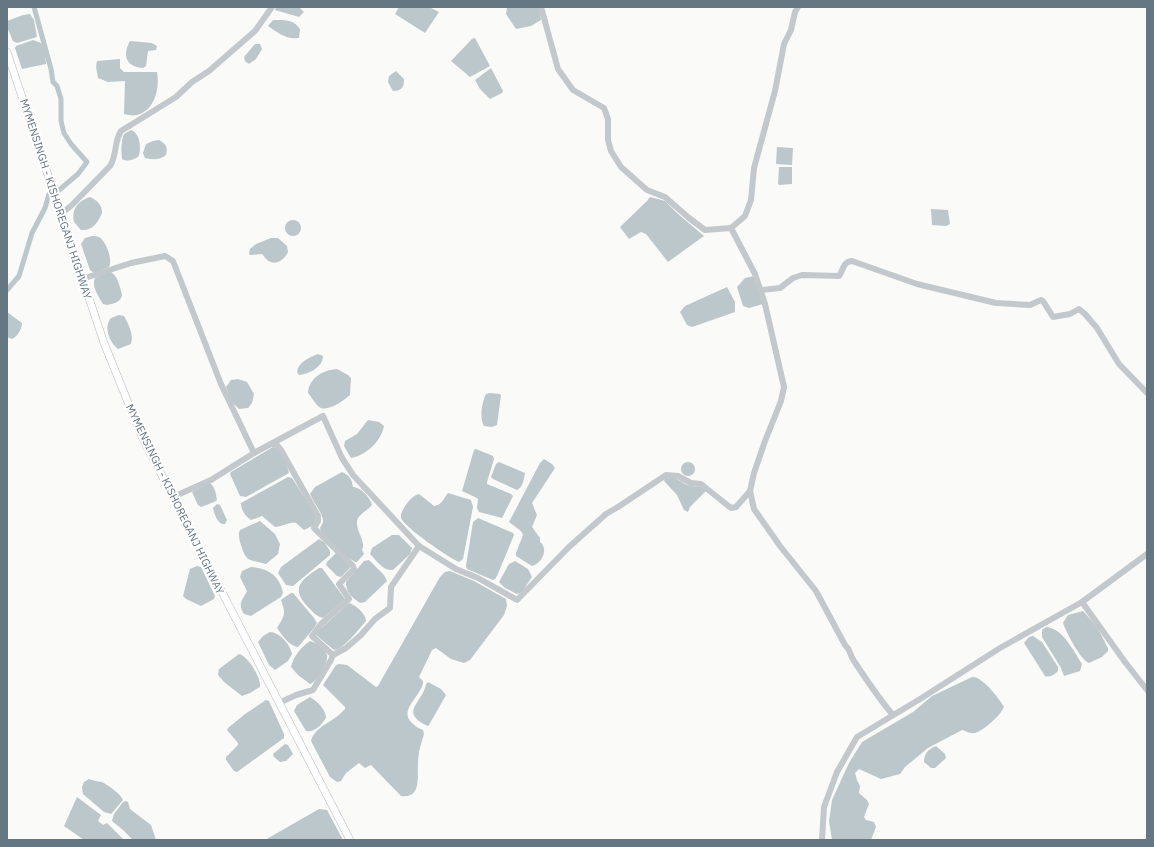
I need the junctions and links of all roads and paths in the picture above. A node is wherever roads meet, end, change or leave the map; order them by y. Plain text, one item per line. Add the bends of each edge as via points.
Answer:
1 (272, 7) edge
2 (541, 7) edge
3 (798, 7) edge
4 (7, 52) edge
5 (61, 214) junction
6 (731, 228) junction
7 (82, 279) junction
8 (761, 290) junction
9 (1147, 393) edge
10 (272, 444) junction
11 (254, 453) junction
12 (750, 491) junction
13 (173, 497) junction
14 (419, 546) junction
15 (1147, 554) edge
16 (1082, 602) junction
17 (333, 655) junction
18 (1147, 690) edge
19 (279, 703) junction
20 (893, 715) junction
21 (350, 840) edge
22 (822, 840) edge

1 - 5 street via 255,30 209,71 176,97 121,131 110,166
2 - 6 street via 558,69 573,90 604,108 608,119 611,151 621,166 647,190 665,197 705,230
3 - 6 street via 784,44 775,91 754,168 751,200 745,216
4 - 5 main road, MYMENSINGH - KISHOREGANJ HIGHWAY
5 - 7 main road, MYMENSINGH - KISHOREGANJ HIGHWAY
6 - 8 street via 756,274
7 - 11 street via 131,263 165,256 173,261 221,384
7 - 13 main road, MYMENSINGH - KISHOREGANJ HIGHWAY via 119,382 142,437
8 - 9 street via 780,288 802,275 839,276 844,265 852,261 918,284 996,303 1030,305 1041,300 1053,317 1070,314 1079,309 1097,328 1119,364
8 - 12 street via 784,386
10 - 11 street
10 - 14 street via 323,416 342,458 353,475
10 - 17 street via 281,450 318,516 314,528 354,569 339,584 349,599 321,624 312,636
11 - 13 street via 211,480
12 - 14 street via 733,508 701,484 691,483 678,476 666,475 606,514 568,547 517,600 456,569
12 - 20 street via 754,509 816,591 853,659
13 - 19 main road, MYMENSINGH - KISHOREGANJ HIGHWAY
14 - 17 street via 391,588 390,608 346,648
15 - 16 street
16 - 18 street
16 - 20 street via 1000,648
17 - 19 street via 313,690
19 - 21 main road, MYMENSINGH - KISHOREGANJ HIGHWAY
20 - 22 street via 857,737 837,772 824,807

